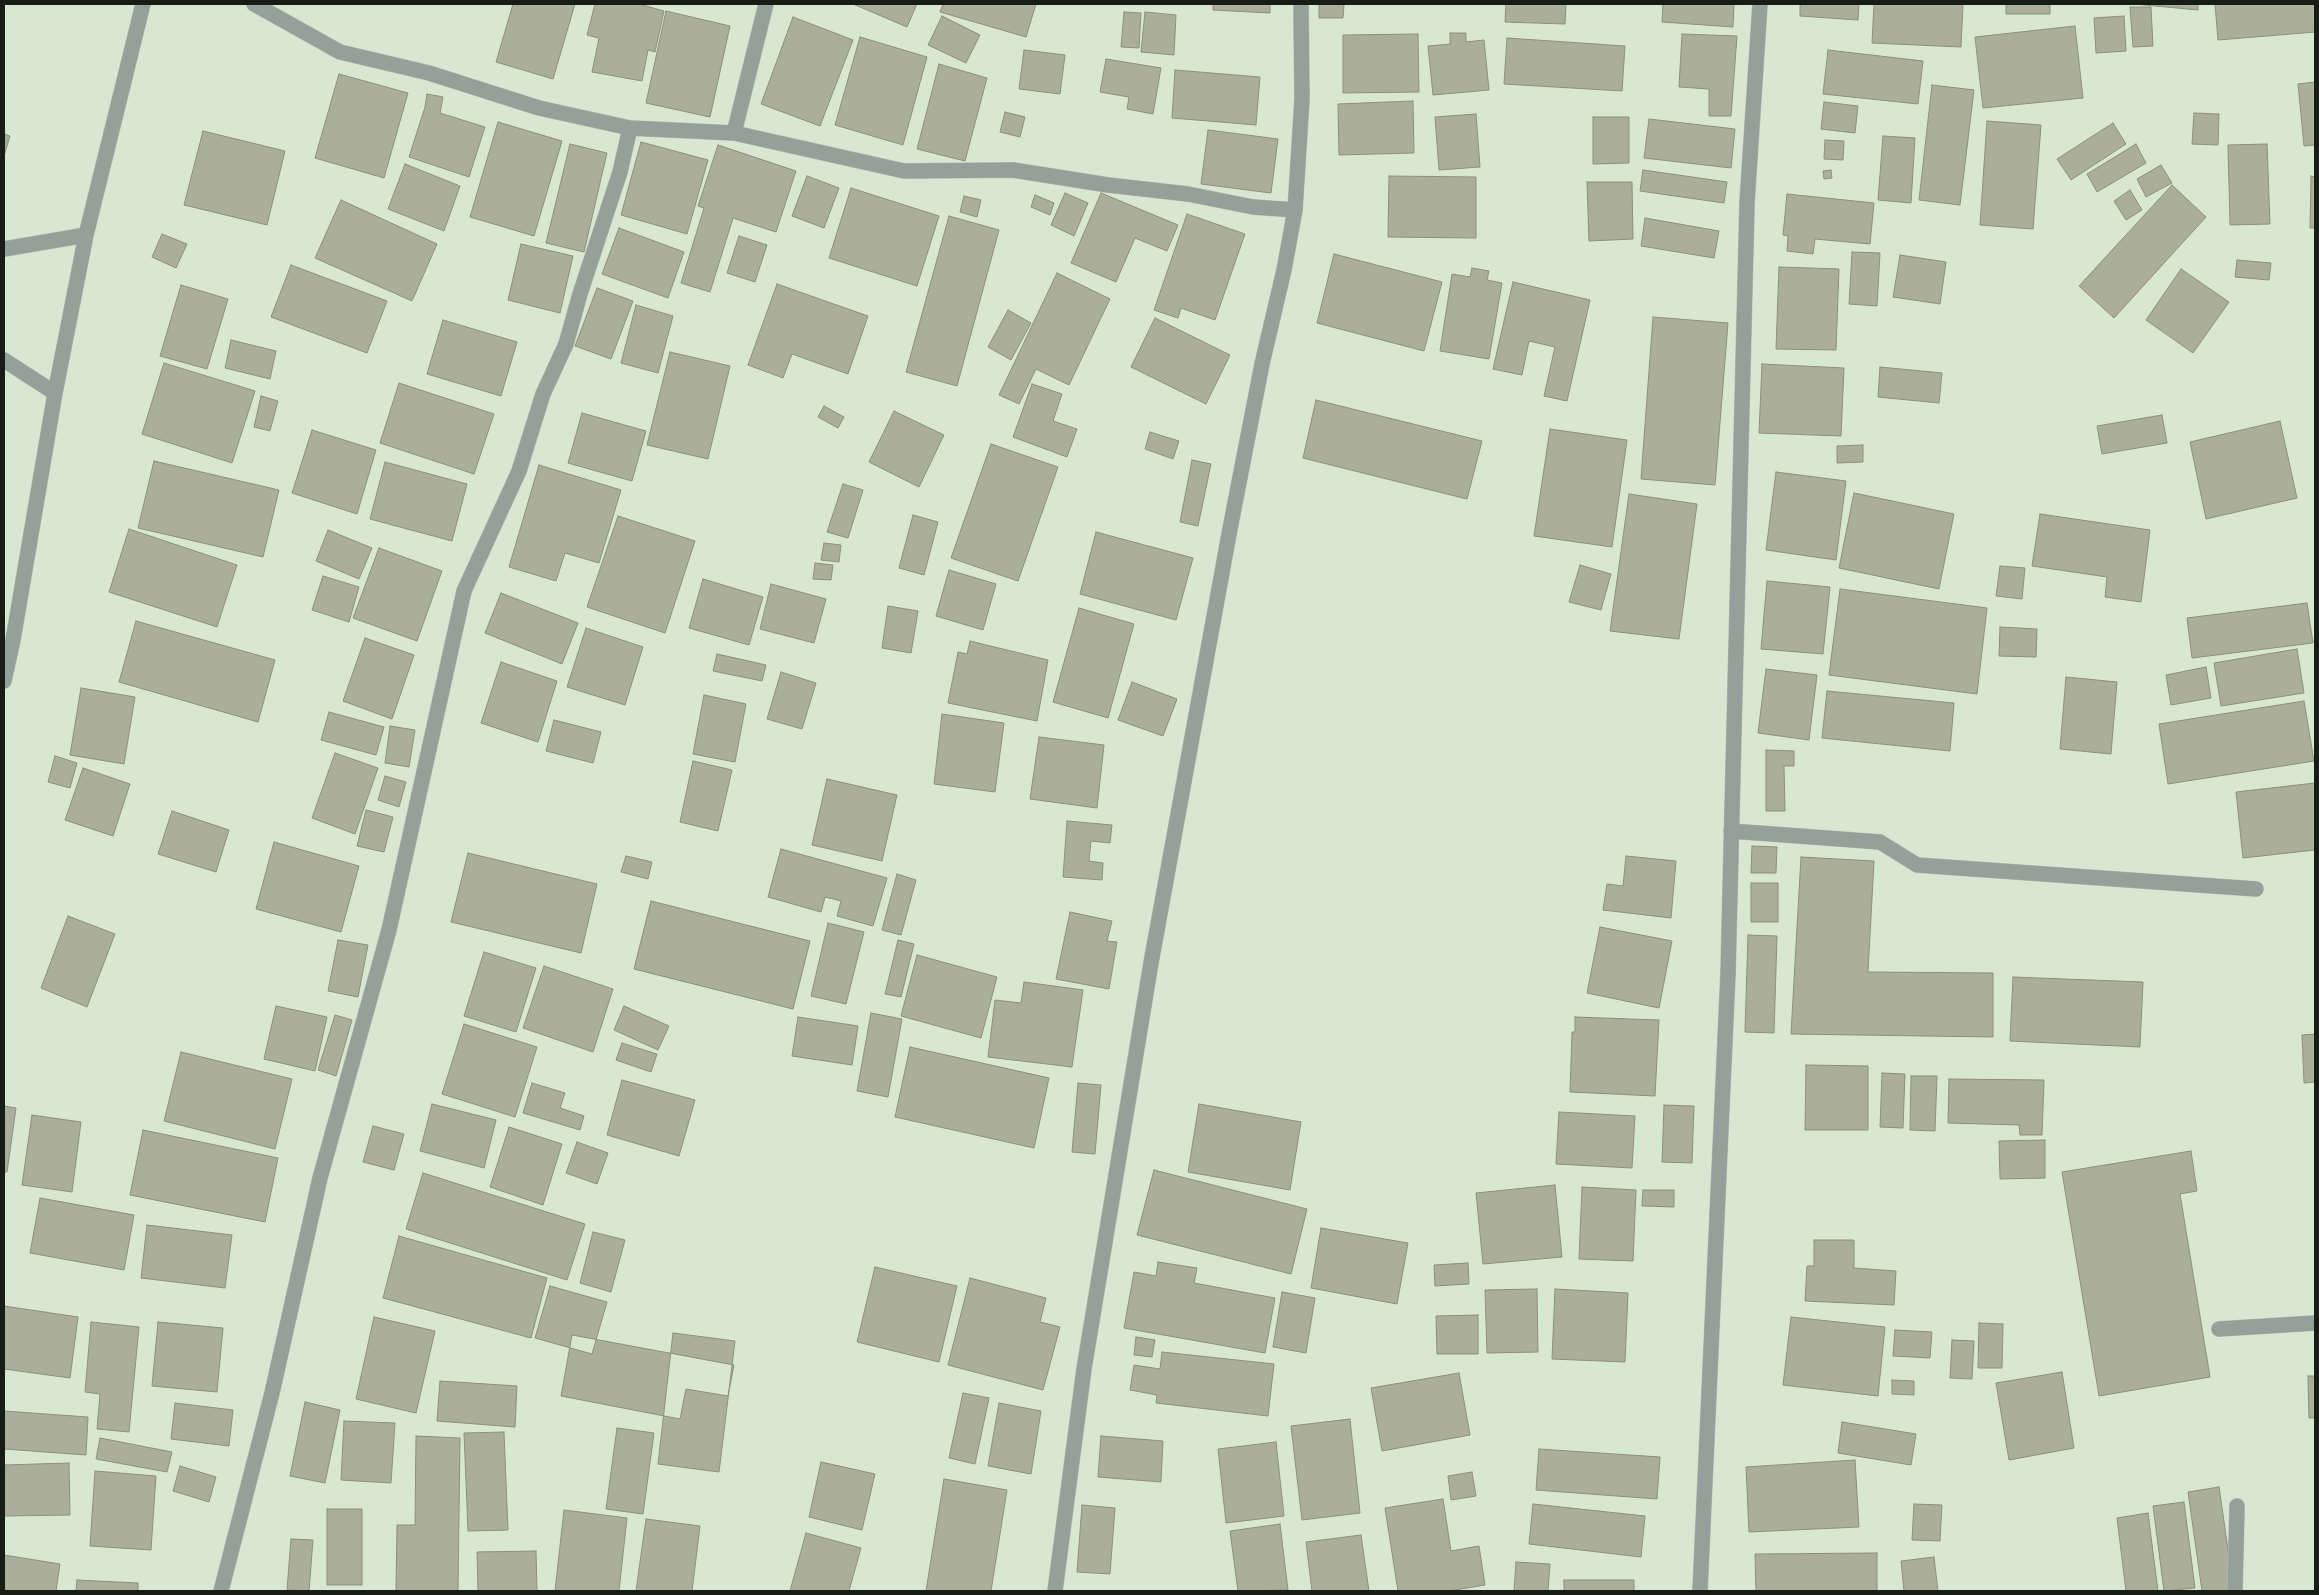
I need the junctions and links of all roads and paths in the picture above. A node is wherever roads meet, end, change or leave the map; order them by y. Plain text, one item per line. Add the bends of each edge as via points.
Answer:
1 (143, 4) edge
2 (254, 4) edge
3 (766, 4) edge
4 (1301, 4) edge
5 (1760, 4) edge
6 (630, 128) junction
7 (734, 133) junction
8 (1295, 210) junction
9 (86, 235) junction
10 (4, 249) edge
11 (4, 360) edge
12 (55, 393) junction
13 (4, 681) edge
14 (1732, 831) junction
15 (2256, 890) dead end
16 (2315, 1322) edge
17 (2219, 1329) dead end
18 (2237, 1506) dead end
19 (220, 1591) edge
20 (1055, 1591) edge
21 (1700, 1591) edge
22 (2235, 1591) edge

1 - 9 street
2 - 6 street via 340,52 429,73 539,108
3 - 7 street
4 - 8 street via 1302,99
5 - 14 street via 1746,204
6 - 7 street
6 - 19 street via 620,172 566,344 543,394 520,471 464,592 389,930 320,1178 272,1393
7 - 8 street via 904,171 1013,170 1188,194 1253,207
8 - 20 street via 1229,534 1152,963 1084,1369
9 - 10 street
9 - 12 street
11 - 12 street
12 - 13 street
14 - 15 street via 1880,842 1917,865
14 - 21 street
16 - 17 street
18 - 22 street

